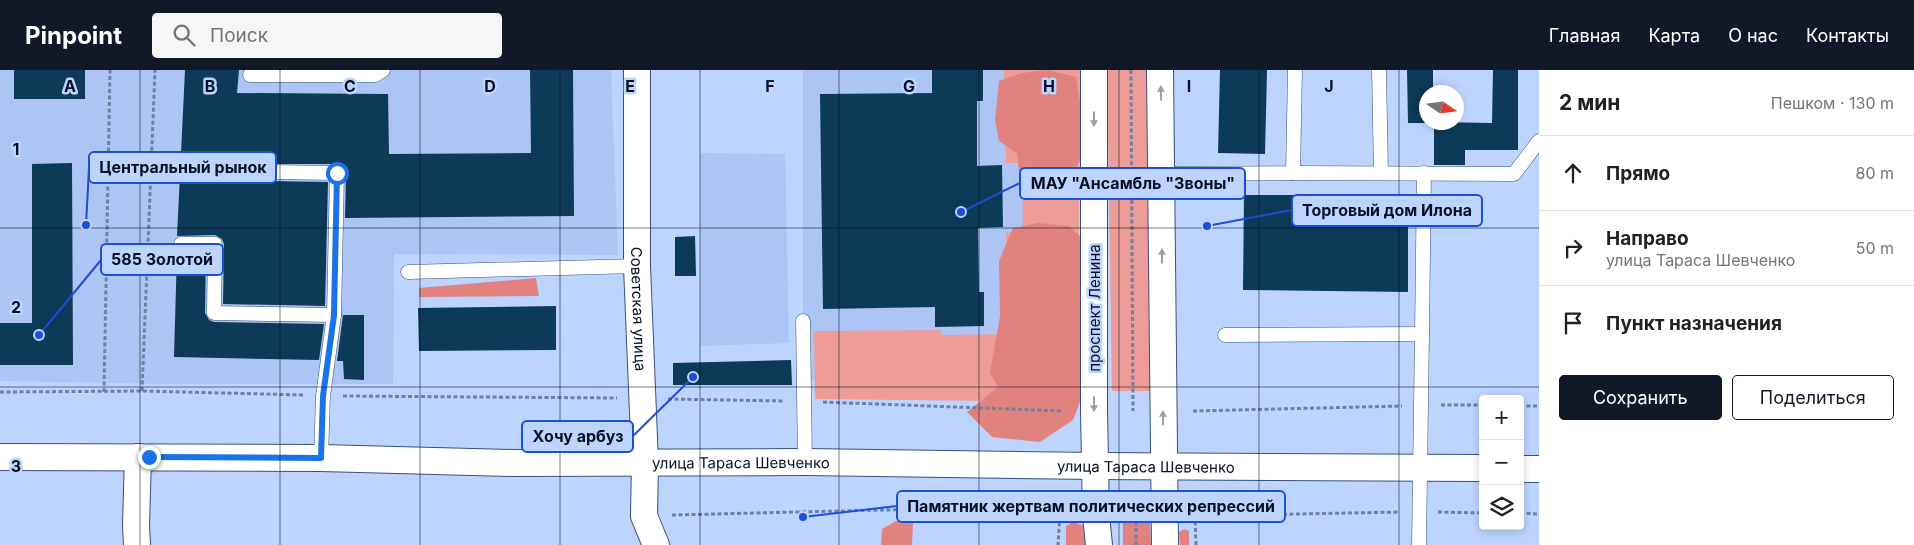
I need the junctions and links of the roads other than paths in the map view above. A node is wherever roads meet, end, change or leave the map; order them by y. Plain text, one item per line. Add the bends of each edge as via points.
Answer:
1 (383, 70) edge
2 (637, 70) edge
3 (1094, 70) edge
4 (1160, 70) edge
5 (1295, 70) edge
6 (1379, 70) edge
7 (250, 75) dead end
8 (1539, 141) edge
9 (270, 172) dead end
10 (1293, 173) junction
11 (1382, 173) junction
12 (1161, 174) junction
13 (1424, 174) junction
14 (182, 244) dead end
15 (637, 266) junction
16 (408, 272) dead end
17 (334, 315) junction
18 (803, 321) dead end
19 (1422, 334) junction
20 (1225, 335) dead end
21 (0, 457) edge
22 (138, 457) junction
23 (321, 458) junction
24 (805, 462) junction
25 (645, 463) junction
26 (1096, 466) junction
27 (1164, 467) junction
28 (1420, 467) junction
29 (1479, 468) edge
30 (1524, 469) edge
31 (1539, 469) edge
32 (137, 545) edge
33 (656, 545) edge
34 (1100, 545) edge
35 (1165, 545) edge
36 (1419, 545) edge

1 - 7 lane via 375,75
2 - 15 street, Советская улица
3 -> 26 street, проспект Ленина
12 -> 4 street
5 - 10 lane
6 - 11 lane
8 - 13 lane via 1514,174
9 - 17 lane via 337,173
10 - 11 lane
10 - 12 lane
11 - 13 lane
27 -> 12 street
13 - 19 lane
14 - 17 lane via 215,244 214,313
15 - 16 lane
15 - 25 street, Советская улица
17 - 23 lane via 323,396
18 - 24 lane
19 - 20 lane
19 - 28 lane
21 - 22 street, улица Тараса Шевченко
22 - 23 street, улица Тараса Шевченко
22 - 32 street
23 - 25 street, улица Тараса Шевченко
24 - 25 street, улица Тараса Шевченко
24 - 26 street, улица Тараса Шевченко
25 - 33 street, Советская улица via 644,516
26 - 27 street, улица Тараса Шевченко
26 - 34 street, проспект Ленина
27 - 28 street, улица Тараса Шевченко
27 - 35 street
28 - 29 street, улица Тараса Шевченко
28 - 36 lane
30 - 31 street

